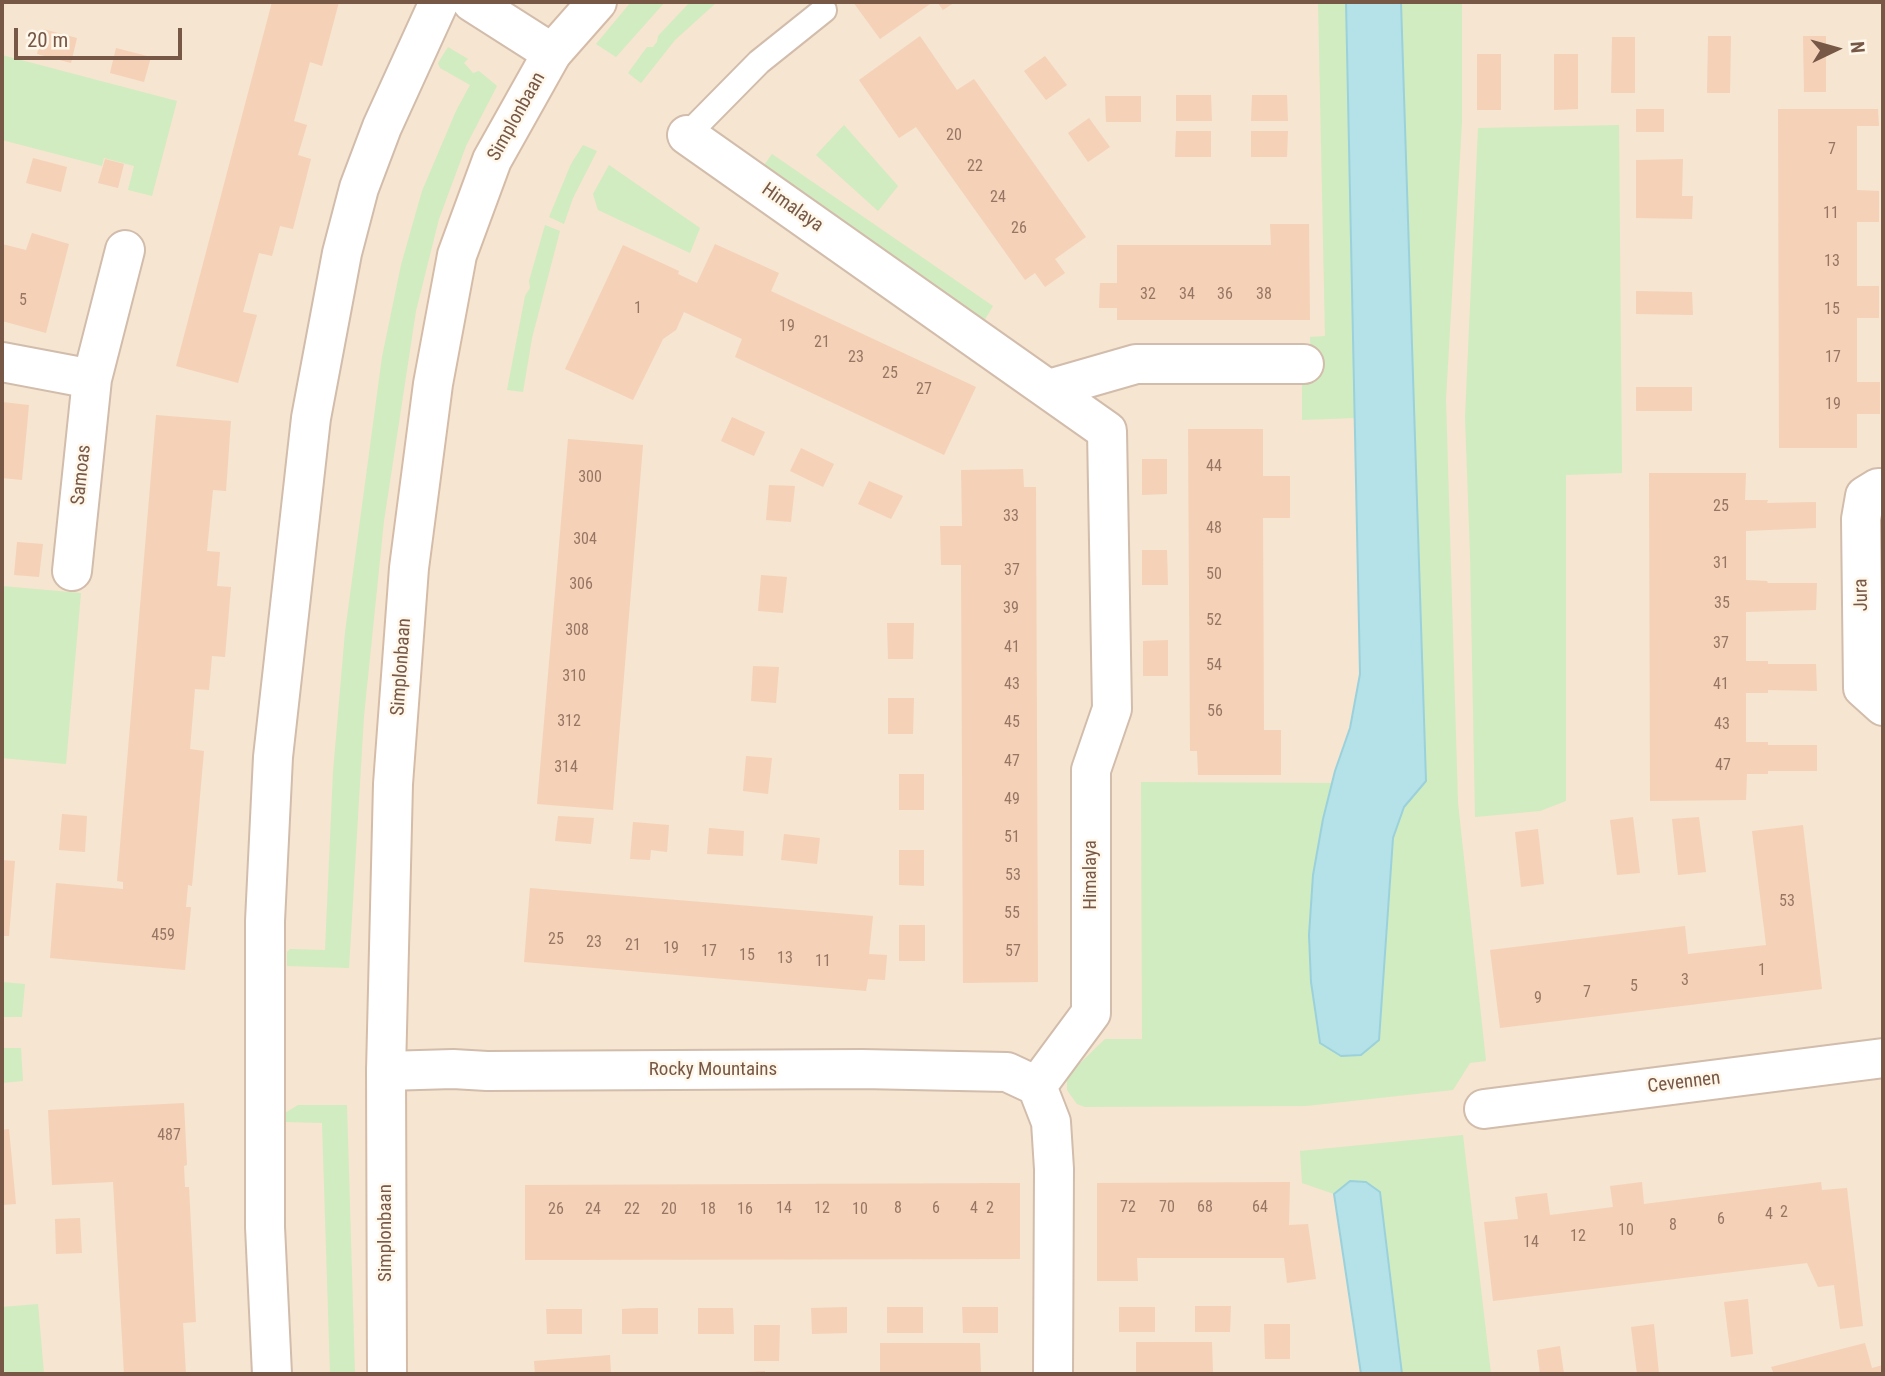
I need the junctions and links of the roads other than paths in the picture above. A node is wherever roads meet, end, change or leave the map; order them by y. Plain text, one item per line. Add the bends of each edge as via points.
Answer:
1 (439, 2) edge
2 (472, 2) edge
3 (597, 2) edge
4 (824, 10) dead end
5 (552, 53) junction
6 (687, 135) joint
7 (125, 250) dead end
8 (2, 362) edge
9 (1304, 364) dead end
10 (92, 379) junction
11 (1049, 389) junction
12 (1883, 488) edge
13 (72, 570) dead end
14 (1883, 706) edge
15 (1883, 1058) edge
16 (386, 1071) junction
17 (1037, 1086) junction
18 (1484, 1109) dead end
19 (272, 1374) edge
20 (387, 1374) edge
21 (1054, 1374) edge

1 - 19 street via 359,188 309,430 273,757 265,907 265,1227
2 - 5 street
3 - 5 street, Simplonbaan
4 - 6 lane, Himalaya via 760,62
5 - 16 street, Simplonbaan via 492,160 461,243 433,384 409,568 393,784
6 - 11 street, Himalaya
7 - 10 street, Samoas
8 - 10 street
9 - 11 street via 1136,364
10 - 13 street, Samoas
11 - 17 street, Himalaya via 1107,431 1112,709 1091,770 1091,1013
12 - 14 street, Jura via 1865,496 1861,519 1863,688
15 - 18 street, Cevennen
16 - 17 street, Rocky Mountains via 1007,1072
16 - 20 street, Simplonbaan
17 - 21 street via 1051,1122

